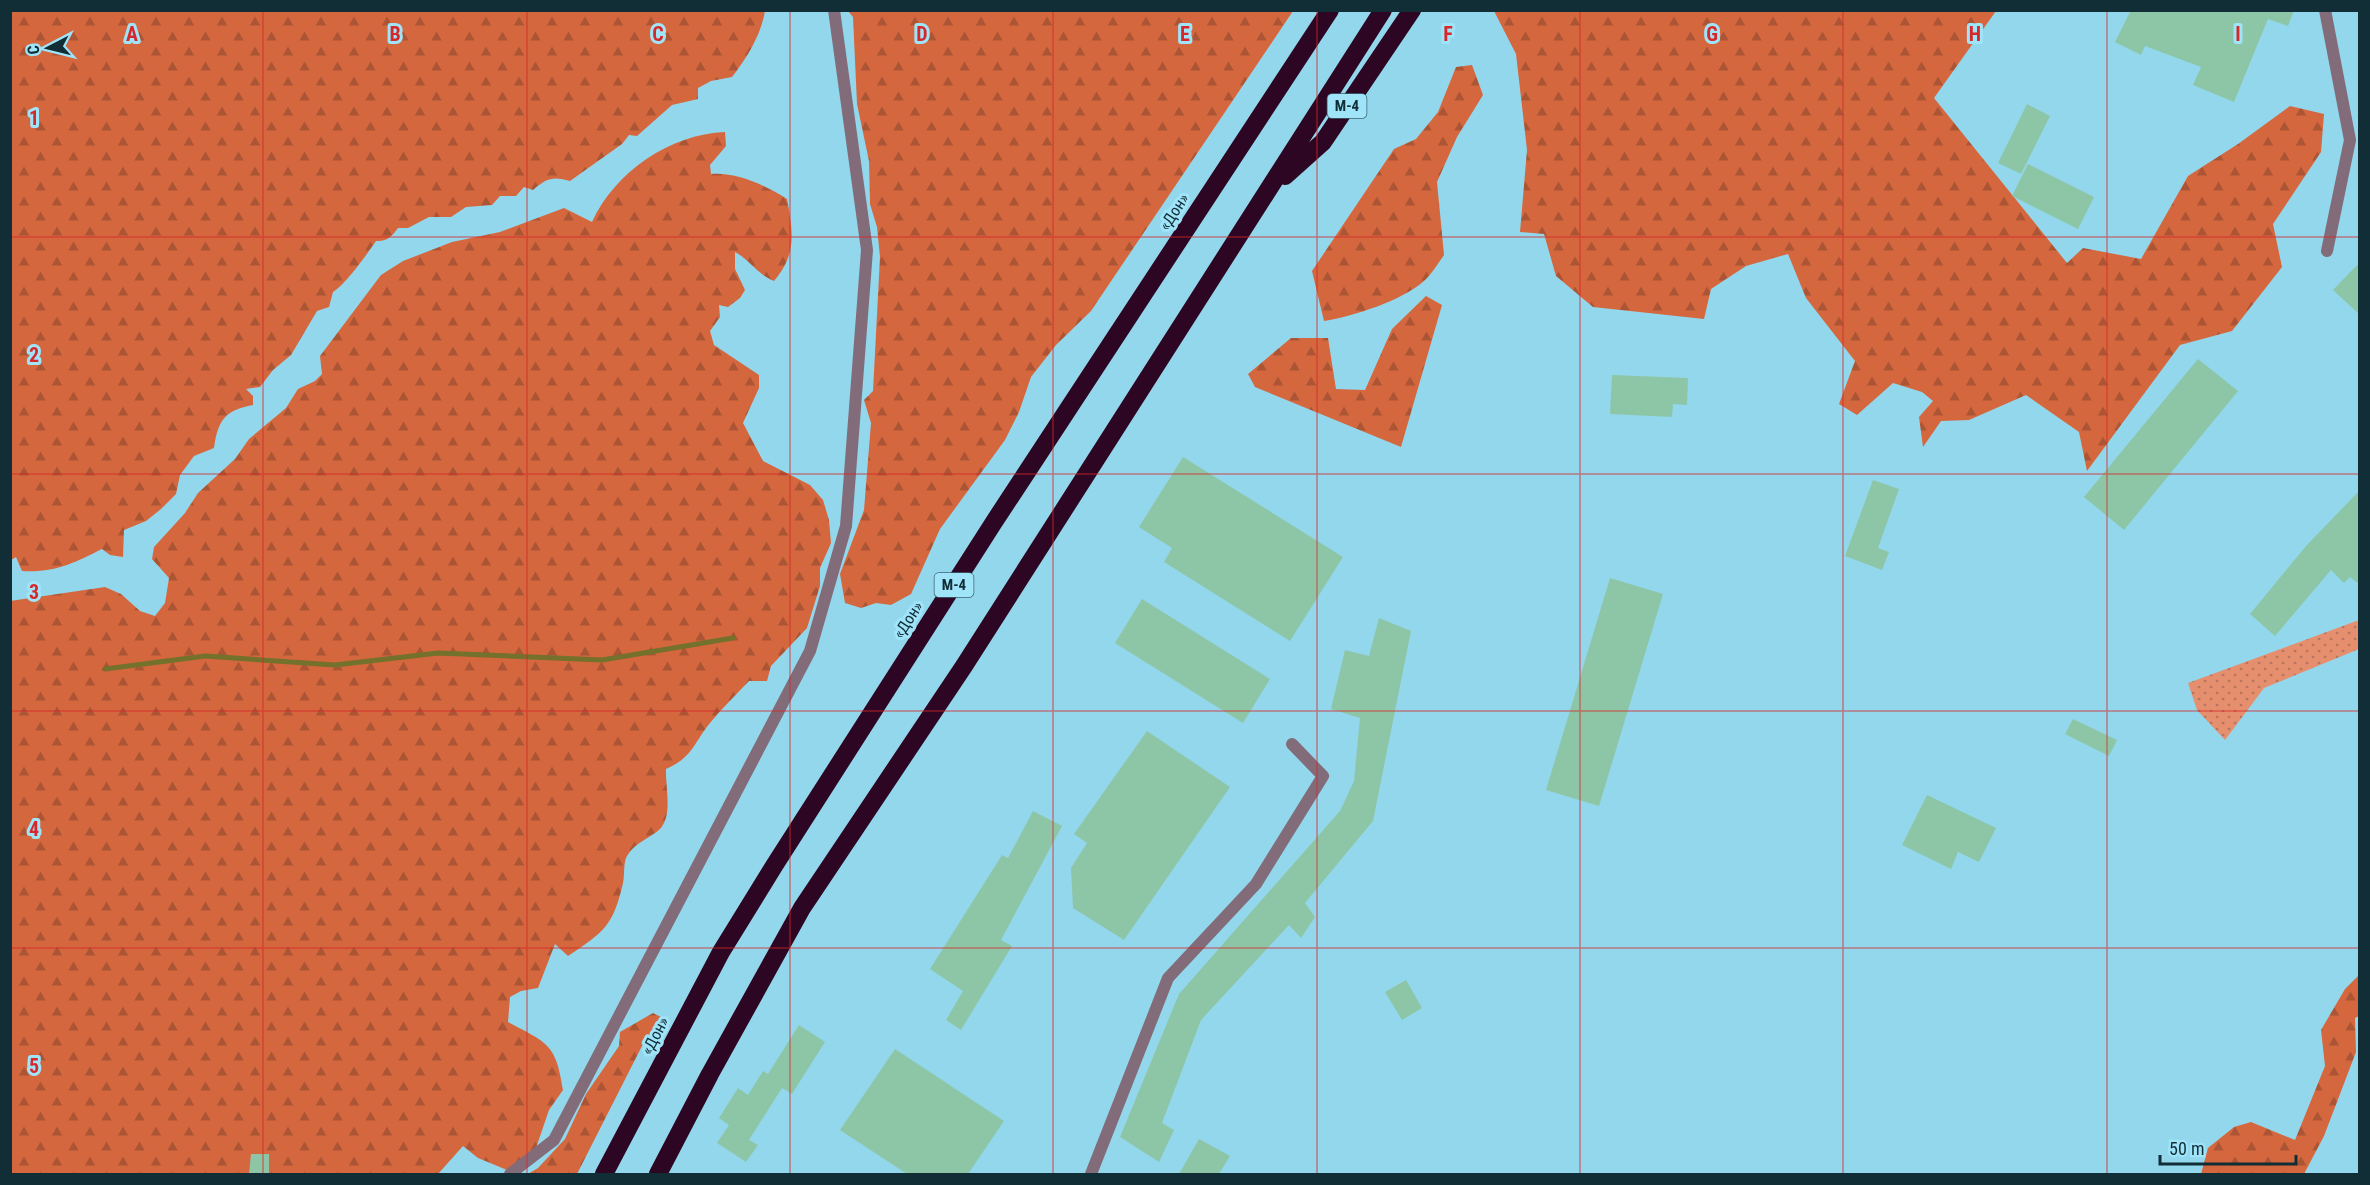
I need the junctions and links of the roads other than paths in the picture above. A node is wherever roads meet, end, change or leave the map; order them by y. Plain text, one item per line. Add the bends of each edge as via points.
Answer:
1 (834, 10) edge
2 (1330, 10) edge
3 (1383, 10) edge
4 (1412, 10) edge
5 (2325, 10) edge
6 (1270, 189) junction
7 (2327, 251) dead end
8 (1292, 744) dead end
9 (510, 1174) edge
10 (604, 1174) edge
11 (658, 1174) edge
12 (1090, 1174) edge

1 - 9 street via 867,250 846,526 810,651 554,1140
2 - 10 highway, «Дон» / М-4 via 774,866 721,952
3 - 6 highway, М-4
4 - 6 highway, М-4 via 1323,142
5 - 7 street via 2350,141
6 - 11 highway, М-4 via 964,666 802,908
8 - 12 street via 1323,776 1256,884 1168,978

